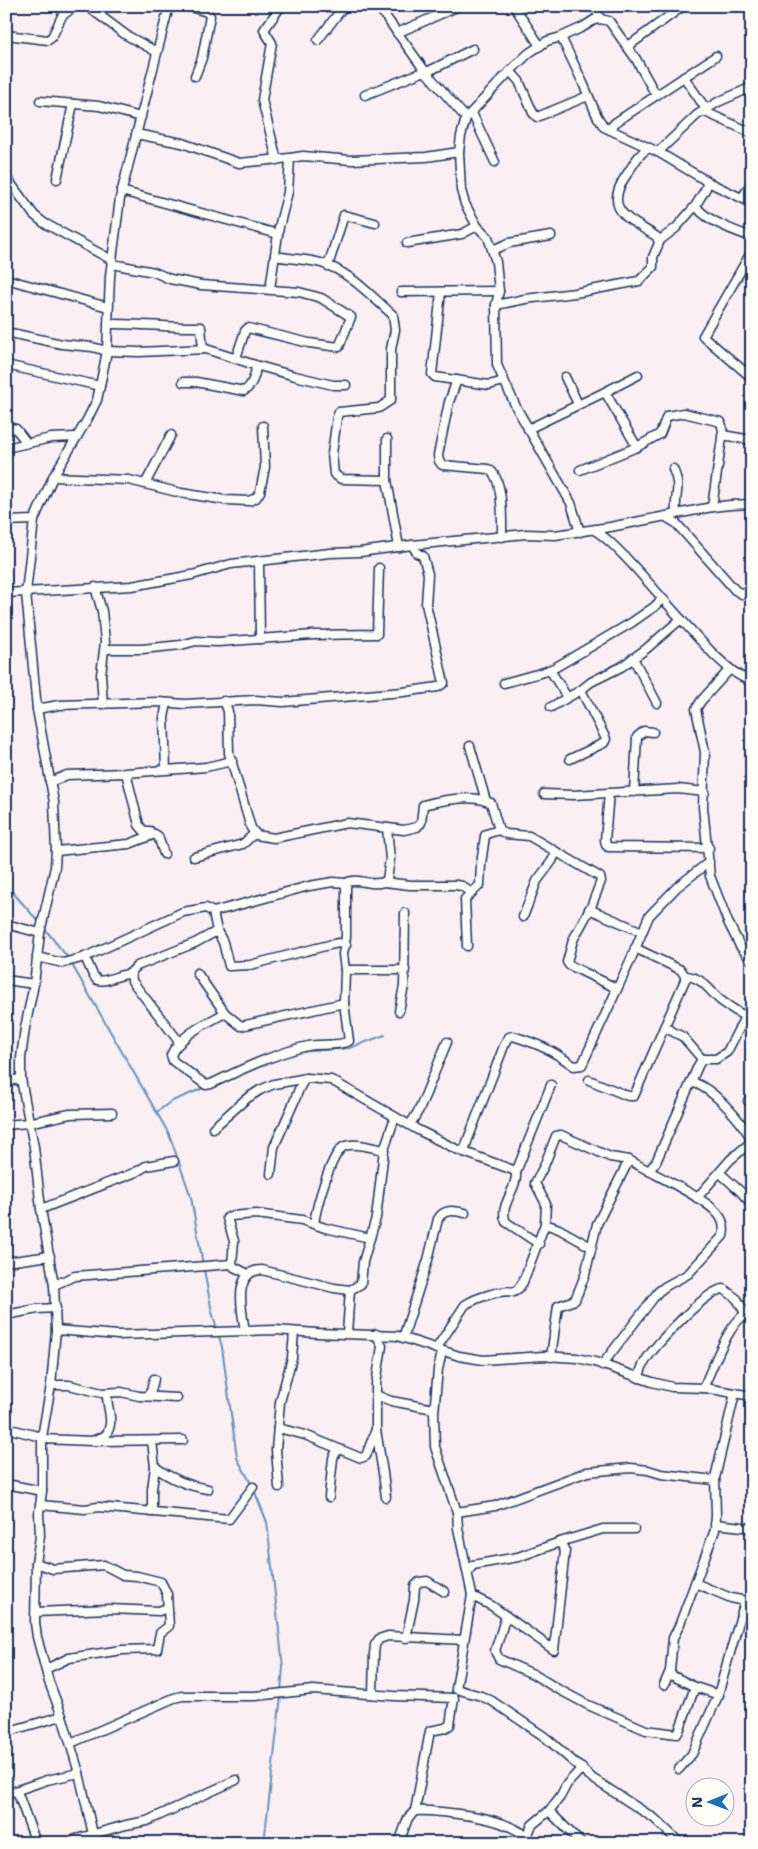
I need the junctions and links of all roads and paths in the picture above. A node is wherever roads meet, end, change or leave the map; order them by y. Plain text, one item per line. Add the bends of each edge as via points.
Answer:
1 (75, 6) edge
2 (87, 6) edge
3 (169, 6) edge
4 (187, 6) edge
5 (281, 6) edge
6 (344, 6) edge
7 (378, 6) edge
8 (459, 6) edge
9 (514, 6) edge
10 (595, 6) edge
11 (682, 6) edge
12 (673, 9) edge
13 (600, 18) junction
14 (397, 33) junction
15 (6, 35) edge
16 (560, 37) junction
17 (318, 40) dead end
18 (540, 46) junction
19 (627, 46) junction
20 (473, 48) dead end
21 (157, 52) junction
22 (716, 56) dead end
23 (510, 70) junction
24 (426, 72) junction
25 (195, 76) dead end
26 (684, 77) junction
27 (752, 87) edge
28 (656, 95) junction
29 (365, 96) dead end
30 (588, 96) junction
31 (40, 101) dead end
32 (73, 104) junction
33 (705, 110) junction
34 (469, 115) junction
35 (141, 117) junction
36 (609, 129) junction
37 (752, 133) edge
38 (136, 134) junction
39 (644, 148) junction
40 (459, 152) junction
41 (658, 152) junction
42 (290, 158) junction
43 (277, 160) junction
44 (495, 162) dead end
45 (6, 178) edge
46 (57, 179) dead end
47 (707, 181) junction
48 (752, 182) edge
49 (121, 191) junction
50 (742, 198) junction
51 (752, 203) edge
52 (696, 205) junction
53 (375, 223) dead end
54 (477, 226) junction
55 (278, 234) junction
56 (551, 236) dead end
57 (752, 237) edge
58 (658, 241) junction
59 (407, 243) dead end
60 (493, 250) junction
61 (752, 251) edge
62 (275, 256) junction
63 (112, 262) junction
64 (328, 266) junction
65 (6, 279) edge
66 (270, 289) junction
67 (499, 291) junction
68 (402, 292) dead end
69 (441, 292) junction
70 (496, 305) junction
71 (108, 307) junction
72 (108, 324) junction
73 (6, 332) edge
74 (203, 348) junction
75 (108, 351) junction
76 (236, 358) junction
77 (6, 365) edge
78 (255, 365) junction
79 (638, 375) dead end
80 (564, 377) dead end
81 (752, 378) edge
82 (458, 380) junction
83 (504, 380) junction
84 (183, 382) dead end
85 (346, 385) dead end
86 (100, 386) junction
87 (605, 392) junction
88 (578, 404) junction
89 (264, 426) dead end
90 (6, 428) edge
91 (528, 429) junction
92 (171, 435) dead end
93 (722, 435) junction
94 (77, 437) junction
95 (388, 439) dead end
96 (752, 440) edge
97 (27, 443) junction
98 (637, 447) junction
99 (6, 448) edge
100 (673, 469) dead end
101 (580, 470) dead end
102 (53, 477) junction
103 (387, 480) junction
104 (144, 484) junction
105 (752, 504) edge
106 (712, 508) junction
107 (676, 514) junction
108 (666, 517) junction
109 (34, 520) junction
110 (6, 521) edge
111 (610, 528) junction
112 (594, 530) junction
113 (580, 532) junction
114 (605, 536) junction
115 (502, 537) junction
116 (412, 545) junction
117 (399, 547) junction
118 (259, 561) junction
119 (379, 568) dead end
120 (752, 586) edge
121 (95, 587) junction
122 (26, 592) junction
123 (6, 593) edge
124 (662, 599) junction
125 (681, 619) junction
126 (260, 639) junction
127 (105, 649) junction
128 (633, 658) junction
129 (730, 669) junction
130 (752, 669) edge
131 (550, 670) junction
132 (749, 680) edge
133 (504, 683) dead end
134 (581, 690) junction
135 (567, 697) junction
136 (224, 701) junction
137 (167, 703) junction
138 (657, 703) dead end
139 (103, 704) junction
140 (551, 707) dead end
141 (37, 709) junction
142 (653, 732) dead end
143 (470, 746) dead end
144 (232, 760) junction
145 (570, 760) dead end
146 (166, 769) junction
147 (126, 773) junction
148 (50, 782) junction
149 (634, 792) junction
150 (704, 792) junction
151 (609, 793) junction
152 (544, 794) dead end
153 (486, 800) junction
154 (387, 828) junction
155 (499, 830) junction
156 (254, 833) junction
157 (151, 835) junction
158 (709, 848) junction
159 (56, 851) junction
160 (556, 852) junction
161 (164, 854) dead end
162 (194, 857) dead end
163 (709, 862) junction
164 (384, 882) junction
165 (346, 883) junction
166 (471, 893) junction
167 (590, 908) junction
168 (213, 912) junction
169 (405, 912) dead end
170 (523, 917) dead end
171 (6, 924) edge
172 (217, 931) junction
173 (642, 932) junction
174 (40, 933) junction
175 (346, 945) junction
176 (467, 946) dead end
177 (635, 948) junction
178 (37, 957) junction
179 (86, 957) junction
180 (752, 961) edge
181 (345, 970) junction
182 (405, 970) junction
183 (198, 973) dead end
184 (131, 974) junction
185 (685, 976) junction
186 (6, 980) edge
187 (34, 984) junction
188 (616, 988) junction
189 (344, 1003) junction
190 (752, 1003) edge
191 (399, 1011) dead end
192 (225, 1013) junction
193 (744, 1016) junction
194 (664, 1027) junction
195 (447, 1042) dead end
196 (180, 1044) junction
197 (702, 1059) junction
198 (305, 1078) junction
199 (21, 1079) junction
200 (590, 1080) dead end
201 (6, 1081) edge
202 (691, 1082) junction
203 (551, 1085) dead end
204 (112, 1113) dead end
205 (396, 1117) junction
206 (28, 1123) junction
207 (6, 1125) edge
208 (410, 1125) junction
209 (213, 1128) dead end
210 (384, 1150) junction
211 (464, 1152) junction
212 (628, 1160) junction
213 (174, 1161) dead end
214 (649, 1170) junction
215 (516, 1172) junction
216 (720, 1173) junction
217 (270, 1174) dead end
218 (697, 1198) junction
219 (752, 1205) edge
220 (41, 1209) junction
221 (465, 1213) dead end
222 (314, 1224) junction
223 (545, 1224) junction
224 (370, 1238) junction
225 (539, 1244) junction
226 (591, 1247) junction
227 (50, 1256) junction
228 (6, 1262) edge
229 (232, 1264) junction
230 (248, 1274) junction
231 (54, 1285) junction
232 (350, 1290) junction
233 (56, 1308) junction
234 (748, 1312) edge
235 (6, 1315) edge
236 (56, 1330) junction
237 (245, 1331) junction
238 (294, 1332) junction
239 (347, 1333) junction
240 (376, 1334) junction
241 (403, 1338) junction
242 (439, 1351) junction
243 (551, 1357) junction
244 (602, 1365) junction
245 (638, 1378) junction
246 (154, 1379) dead end
247 (51, 1385) junction
248 (703, 1388) junction
249 (107, 1393) junction
250 (735, 1393) junction
251 (376, 1395) junction
252 (147, 1396) junction
253 (752, 1396) edge
254 (177, 1398) dead end
255 (434, 1409) junction
256 (6, 1428) edge
257 (278, 1428) junction
258 (376, 1430) junction
259 (42, 1438) junction
260 (183, 1440) dead end
261 (88, 1441) junction
262 (152, 1441) junction
263 (338, 1449) junction
264 (155, 1467) junction
265 (714, 1480) junction
266 (6, 1484) edge
267 (253, 1487) dead end
268 (279, 1487) dead end
269 (208, 1489) dead end
270 (42, 1491) junction
271 (329, 1497) dead end
272 (386, 1497) dead end
273 (40, 1505) junction
274 (152, 1512) junction
275 (457, 1512) junction
276 (715, 1524) junction
277 (752, 1528) edge
278 (634, 1529) dead end
279 (560, 1542) junction
280 (36, 1563) junction
281 (468, 1572) junction
282 (695, 1583) junction
283 (445, 1592) dead end
284 (472, 1596) junction
285 (748, 1600) edge
286 (167, 1608) junction
287 (36, 1612) junction
288 (506, 1616) junction
289 (406, 1638) junction
290 (464, 1640) junction
291 (46, 1669) junction
292 (669, 1674) junction
293 (664, 1685) dead end
294 (695, 1687) junction
295 (373, 1694) junction
296 (719, 1695) junction
297 (62, 1716) junction
298 (6, 1732) edge
299 (71, 1743) junction
300 (582, 1768) junction
301 (680, 1770) dead end
302 (80, 1773) junction
303 (236, 1780) dead end
304 (17, 1791) junction
305 (6, 1794) edge
306 (415, 1811) junction
307 (549, 1811) junction
308 (94, 1839) edge
309 (525, 1839) edge
310 (17, 1843) edge
311 (26, 1843) edge
312 (36, 1843) edge
313 (72, 1843) edge
314 (399, 1843) edge
315 (581, 1843) edge
316 (680, 1843) edge

1 - 15 street via 62,16 48,40
2 - 21 street via 126,35
3 - 21 street
4 - 25 street via 210,16
5 - 43 street via 264,30 272,42 262,100
6 - 17 street
7 - 14 street
8 - 14 street
9 - 18 street
10 - 13 street
11 - 12 street
12 - 19 street
13 - 16 street
13 - 19 street via 609,22
14 - 24 street
16 - 18 street
16 - 30 street
18 - 23 street
19 - 28 street
20 - 24 street
21 - 35 street
22 - 26 street
23 - 30 street via 537,117
23 - 34 street
24 - 29 street
24 - 34 street
26 - 28 street
26 - 33 street
27 - 33 street
28 - 36 street
30 - 36 street via 600,122
31 - 32 street
32 - 35 street via 99,106
32 - 46 street
33 - 37 street
33 - 41 street
34 - 40 street
34 - 44 street
35 - 38 street
36 - 39 street
38 - 43 street via 182,143 239,163
38 - 49 street
39 - 41 street
39 - 58 street via 621,182 616,192 616,203 629,220 657,237
40 - 42 street via 426,157 352,160 308,156
40 - 54 street via 461,190
41 - 47 street
42 - 43 street
42 - 55 street via 288,192
45 - 63 street via 44,223
47 - 50 street
47 - 52 street
48 - 50 street
49 - 55 street
49 - 63 street
50 - 51 street
52 - 57 street via 704,215
52 - 58 street via 676,228
53 - 64 street via 344,215
54 - 59 street via 462,234
54 - 60 street via 488,237
55 - 62 street
56 - 60 street
58 - 70 street via 653,267 639,281
60 - 67 street
61 - 81 street via 703,336
62 - 64 street
62 - 66 street
63 - 66 street via 202,285
63 - 71 street
64 - 103 street via 346,275 393,315 391,400 379,408 338,414 332,454 334,474 341,479
65 - 71 street
66 - 76 street via 321,298 348,313 352,319 342,344 335,348 248,328
67 - 69 street
67 - 70 street
68 - 69 street
69 - 82 street via 431,372 435,377
70 - 83 street via 497,365
71 - 72 street
72 - 74 street via 201,327
72 - 75 street
73 - 75 street
74 - 75 street
74 - 76 street
75 - 86 street
76 - 78 street
77 - 86 street
78 - 84 street via 255,374 244,391
78 - 85 street via 333,385
79 - 87 street
80 - 88 street
82 - 83 street via 489,385
82 - 115 street via 449,402 439,461 442,465 493,471 501,498
83 - 91 street
86 - 94 street via 97,400
87 - 88 street
87 - 98 street
88 - 91 street
89 - 104 street via 264,467 256,498 226,500
90 - 97 street via 16,429
91 - 113 street via 571,503
92 - 104 street
93 - 96 street
93 - 98 street via 721,422 684,413 667,416 660,434
93 - 106 street
94 - 97 street
94 - 102 street
95 - 103 street
97 - 99 street
98 - 101 street
100 - 107 street via 678,486
102 - 104 street via 129,480
102 - 109 street
103 - 117 street
105 - 106 street
106 - 107 street
107 - 108 street
108 - 111 street
108 - 120 street via 676,523 735,590 742,594
109 - 110 street
109 - 122 street
111 - 112 street
111 - 114 street
112 - 113 street
112 - 114 street
113 - 115 street
114 - 124 street
115 - 116 street
116 - 117 street
116 - 136 street via 426,563 426,604 444,683 438,687 403,692 283,702
117 - 118 street
118 - 121 street via 132,586
118 - 126 street
119 - 126 street via 377,634 313,634
121 - 122 street
121 - 127 street via 102,611
122 - 123 street
122 - 141 street
124 - 125 street
124 - 131 street via 631,623
125 - 128 street
125 - 129 street
126 - 127 street
127 - 139 street via 101,675
128 - 134 street
128 - 138 street
129 - 132 street
129 - 150 street via 696,710 705,752
130 - 132 street
131 - 133 street
131 - 135 street
134 - 135 street
134 - 145 street via 606,739
135 - 140 street
136 - 137 street
136 - 144 street via 228,711
137 - 139 street
137 - 146 street via 164,718
139 - 141 street
141 - 148 street
142 - 149 street via 644,731 636,737
143 - 153 street
144 - 146 street via 206,767
144 - 156 street
146 - 147 street
147 - 148 street via 67,775
147 - 157 street via 139,825
148 - 159 street
149 - 150 street via 678,789
149 - 151 street
150 - 158 street
151 - 152 street
151 - 158 street via 607,846
153 - 154 street via 450,799 423,805 421,823 417,827 404,830
153 - 155 street via 491,803
154 - 156 street via 347,823 274,838
154 - 164 street via 390,859 388,877
155 - 160 street via 506,834 529,836
155 - 166 street via 485,836 480,886
156 - 162 street via 243,844
157 - 159 street via 129,844
157 - 161 street via 157,834
158 - 163 street
159 - 174 street
160 - 167 street via 600,877
160 - 170 street via 537,881
163 - 173 street via 654,910
163 - 180 street via 710,876 728,922
164 - 165 street
164 - 166 street via 456,885
165 - 168 street via 309,886
165 - 175 street
166 - 176 street via 464,903
167 - 173 street
167 - 188 street via 573,940 567,962
168 - 172 street
168 - 179 street via 206,908 183,912
169 - 182 street
171 - 174 street
172 - 175 street via 227,963 233,967 339,943
172 - 184 street via 137,966
173 - 177 street
174 - 178 street
175 - 181 street via 343,954
177 - 185 street via 681,970
177 - 188 street
178 - 179 street via 65,962
178 - 187 street
179 - 184 street via 97,980
181 - 182 street
181 - 189 street
182 - 191 street
183 - 192 street
184 - 196 street via 140,993
185 - 193 street via 702,981 722,1001
185 - 194 street
186 - 187 street
187 - 199 street via 25,1028
188 - 211 street via 587,1057 579,1066 537,1044 513,1036 506,1043
189 - 192 street via 241,1026
189 - 196 street via 350,1038 347,1042 308,1045 211,1084 204,1084 173,1061 172,1053
190 - 193 street
192 - 196 street
193 - 197 street via 727,1052 716,1059
194 - 197 street via 683,1037
194 - 200 street via 634,1096
195 - 208 street
197 - 202 street
198 - 205 street via 334,1081
198 - 209 street via 260,1090
198 - 217 street via 274,1147
199 - 201 street
199 - 206 street
202 - 214 street via 656,1162
202 - 216 street via 715,1094 750,1136 750,1143
203 - 215 street
204 - 206 street via 70,1114
205 - 208 street
205 - 210 street
206 - 207 street
206 - 220 street
208 - 211 street
210 - 222 street via 359,1145 340,1149 324,1181
210 - 224 street via 376,1218
211 - 215 street
212 - 214 street
212 - 223 street via 610,1157 561,1135 556,1136 535,1183 546,1204
212 - 226 street via 598,1224
213 - 220 street via 146,1166
214 - 218 street
215 - 225 street via 504,1219
216 - 218 street
216 - 219 street
218 - 244 street via 719,1214 723,1236 688,1274 658,1292
220 - 227 street
221 - 241 street via 446,1211 440,1214
222 - 224 street
222 - 229 street via 256,1214 231,1216 227,1222 234,1241
223 - 225 street
223 - 226 street
224 - 232 street via 361,1284
225 - 242 street via 519,1288 514,1292 508,1290 471,1301
226 - 243 street via 575,1300 558,1306
227 - 228 street
227 - 231 street
229 - 230 street
229 - 231 street via 75,1276
230 - 232 street via 262,1270
230 - 237 street via 241,1294
231 - 233 street
232 - 239 street
233 - 235 street
233 - 236 street
234 - 245 street via 724,1289 714,1291 677,1323 647,1358
234 - 248 street via 734,1323
236 - 237 street via 104,1335
236 - 247 street
237 - 238 street
238 - 239 street
238 - 257 street
239 - 240 street
240 - 241 street
240 - 251 street via 382,1346
241 - 242 street
242 - 243 street via 483,1360
242 - 255 street
243 - 244 street via 577,1358
244 - 245 street
245 - 248 street via 672,1388
246 - 252 street
247 - 249 street via 69,1385
247 - 259 street
248 - 250 street
249 - 252 street
249 - 261 street via 112,1419 108,1432 106,1436
250 - 253 street
250 - 265 street
251 - 255 street
251 - 258 street
252 - 254 street
255 - 275 street via 436,1452
256 - 259 street
257 - 263 street
257 - 268 street
258 - 263 street via 364,1457
258 - 272 street
259 - 261 street
259 - 270 street
260 - 262 street
261 - 262 street
262 - 264 street
263 - 271 street via 333,1458
264 - 269 street via 168,1476
264 - 274 street
265 - 275 street via 631,1468 587,1472 495,1506
265 - 276 street
266 - 270 street
267 - 274 street via 229,1519
270 - 273 street
273 - 274 street
273 - 280 street
275 - 281 street
276 - 277 street
276 - 282 street
278 - 279 street via 603,1529
279 - 281 street via 518,1557 473,1566
279 - 288 street via 565,1551 554,1650
280 - 286 street via 53,1569 104,1565 123,1575 158,1581 163,1583 167,1594
280 - 287 street
281 - 284 street
282 - 285 street via 732,1598
282 - 292 street via 673,1638
283 - 289 street via 428,1581 418,1582
284 - 288 street
284 - 290 street
285 - 296 street
286 - 287 street via 159,1611
286 - 291 street via 169,1626 160,1633 157,1649 122,1650 69,1658
287 - 291 street via 37,1638
288 - 294 street via 495,1651 499,1659 639,1728 677,1734
289 - 290 street
289 - 295 street via 388,1636 379,1639 375,1645
290 - 300 street via 456,1689 492,1701 555,1744
291 - 297 street
292 - 293 street
292 - 294 street
294 - 296 street
295 - 299 street via 313,1690 255,1696 192,1695 174,1698
295 - 306 street via 454,1698 450,1724 430,1731
296 - 301 street via 692,1754
297 - 298 street
297 - 299 street
299 - 302 street
300 - 307 street
300 - 316 street via 655,1819
302 - 304 street
302 - 308 street
303 - 308 street via 153,1818 126,1824
304 - 305 street
304 - 312 street
306 - 309 street via 480,1816 509,1825
306 - 314 street via 408,1818
307 - 309 street via 532,1825
307 - 315 street
308 - 313 street
310 - 311 street

